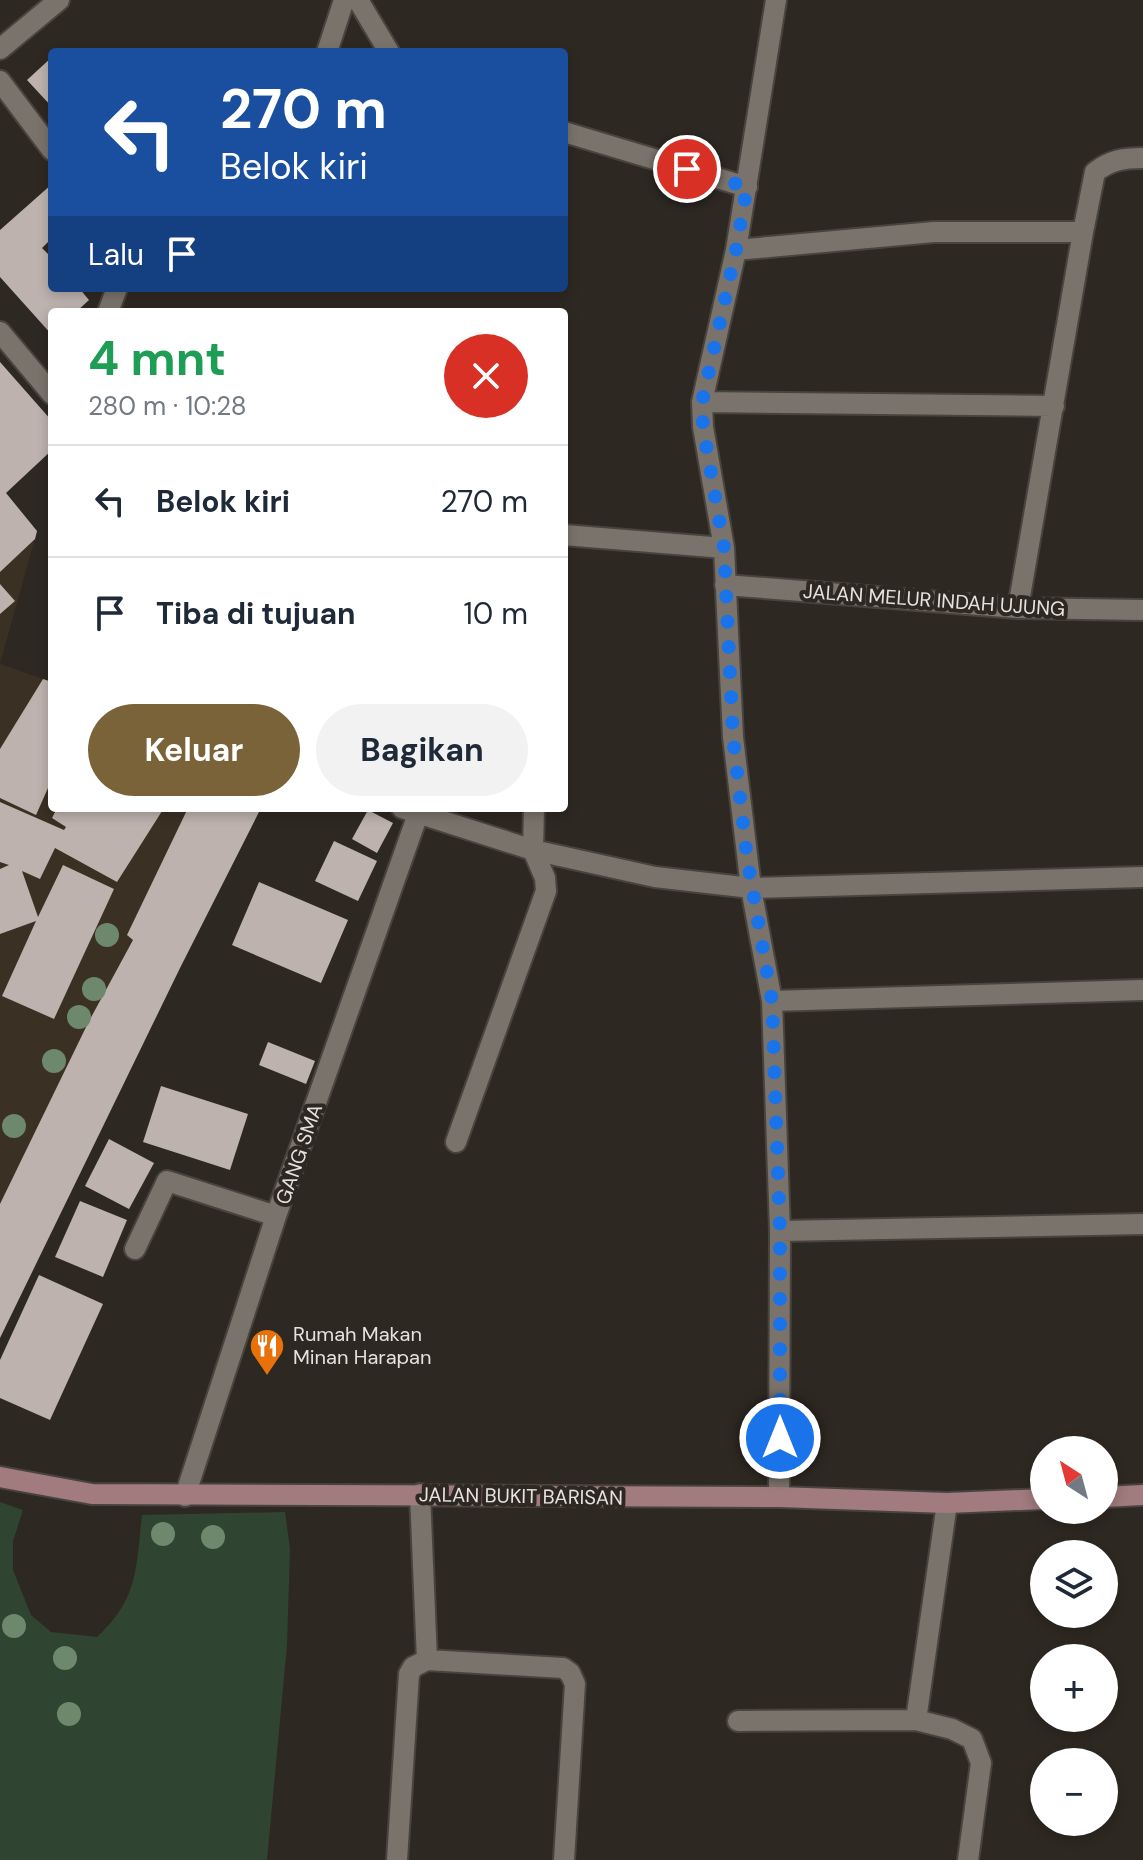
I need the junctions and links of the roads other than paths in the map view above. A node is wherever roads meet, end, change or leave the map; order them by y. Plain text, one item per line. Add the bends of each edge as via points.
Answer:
1 (59, 0) edge
2 (344, 0) edge
3 (358, 0) edge
4 (776, 0) edge
5 (328, 48) edge
6 (387, 48) edge
7 (0, 49) edge
8 (0, 81) edge
9 (568, 133) edge
10 (48, 145) edge
11 (1143, 158) edge
12 (747, 187) junction
13 (1083, 232) junction
14 (736, 250) junction
15 (0, 332) edge
16 (48, 389) edge
17 (702, 402) junction
18 (1054, 406) junction
19 (568, 535) edge
20 (724, 548) junction
21 (725, 585) junction
22 (1018, 608) junction
23 (1143, 610) edge
24 (410, 812) edge
25 (413, 812) edge
26 (534, 812) edge
27 (533, 850) junction
28 (1143, 877) edge
29 (751, 888) junction
30 (1143, 990) edge
31 (772, 1001) junction
32 (456, 1142) dead end
33 (276, 1216) junction
34 (1143, 1224) edge
35 (780, 1231) junction
36 (135, 1249) dead end
37 (0, 1477) edge
38 (420, 1494) junction
39 (1143, 1495) edge
40 (185, 1496) junction
41 (1118, 1496) edge
42 (779, 1497) junction
43 (1030, 1500) edge
44 (947, 1503) junction
45 (427, 1660) junction
46 (916, 1720) junction
47 (738, 1721) dead end
48 (397, 1860) edge
49 (564, 1860) edge
50 (968, 1860) edge

1 - 7 street
2 - 5 street
3 - 6 street
4 - 12 street
8 - 10 street
9 - 12 street
11 - 13 street via 1121,158 1095,172
12 - 14 street
13 - 14 street via 934,232
13 - 18 street
14 - 17 street
15 - 16 street
17 - 18 street
17 - 20 street
18 - 22 street
19 - 20 street
20 - 21 street
21 - 22 street, JALAN MELUR INDAH UJUNG
21 - 29 street via 733,737
22 - 23 street, JALAN MELUR INDAH UJUNG
24 - 33 street, GANG SMA
25 - 27 street
26 - 27 street
27 - 29 street via 655,877
27 - 32 street via 546,891
28 - 29 street
29 - 31 street
30 - 31 street
31 - 35 street
33 - 36 street via 167,1181
33 - 40 street, GANG SMA
34 - 35 street
35 - 42 street
37 - 40 main road, JALAN BUKIT BARISAN via 80,1494
38 - 40 main road, JALAN BUKIT BARISAN
38 - 42 main road, JALAN BUKIT BARISAN
38 - 45 street
39 - 41 main road
42 - 44 main road, JALAN BUKIT BARISAN
43 - 44 main road, JALAN BUKIT BARISAN
44 - 46 street
45 - 48 street via 409,1674
45 - 49 street via 563,1668 570,1673 575,1684
46 - 47 street
46 - 50 street via 972,1739 981,1763

